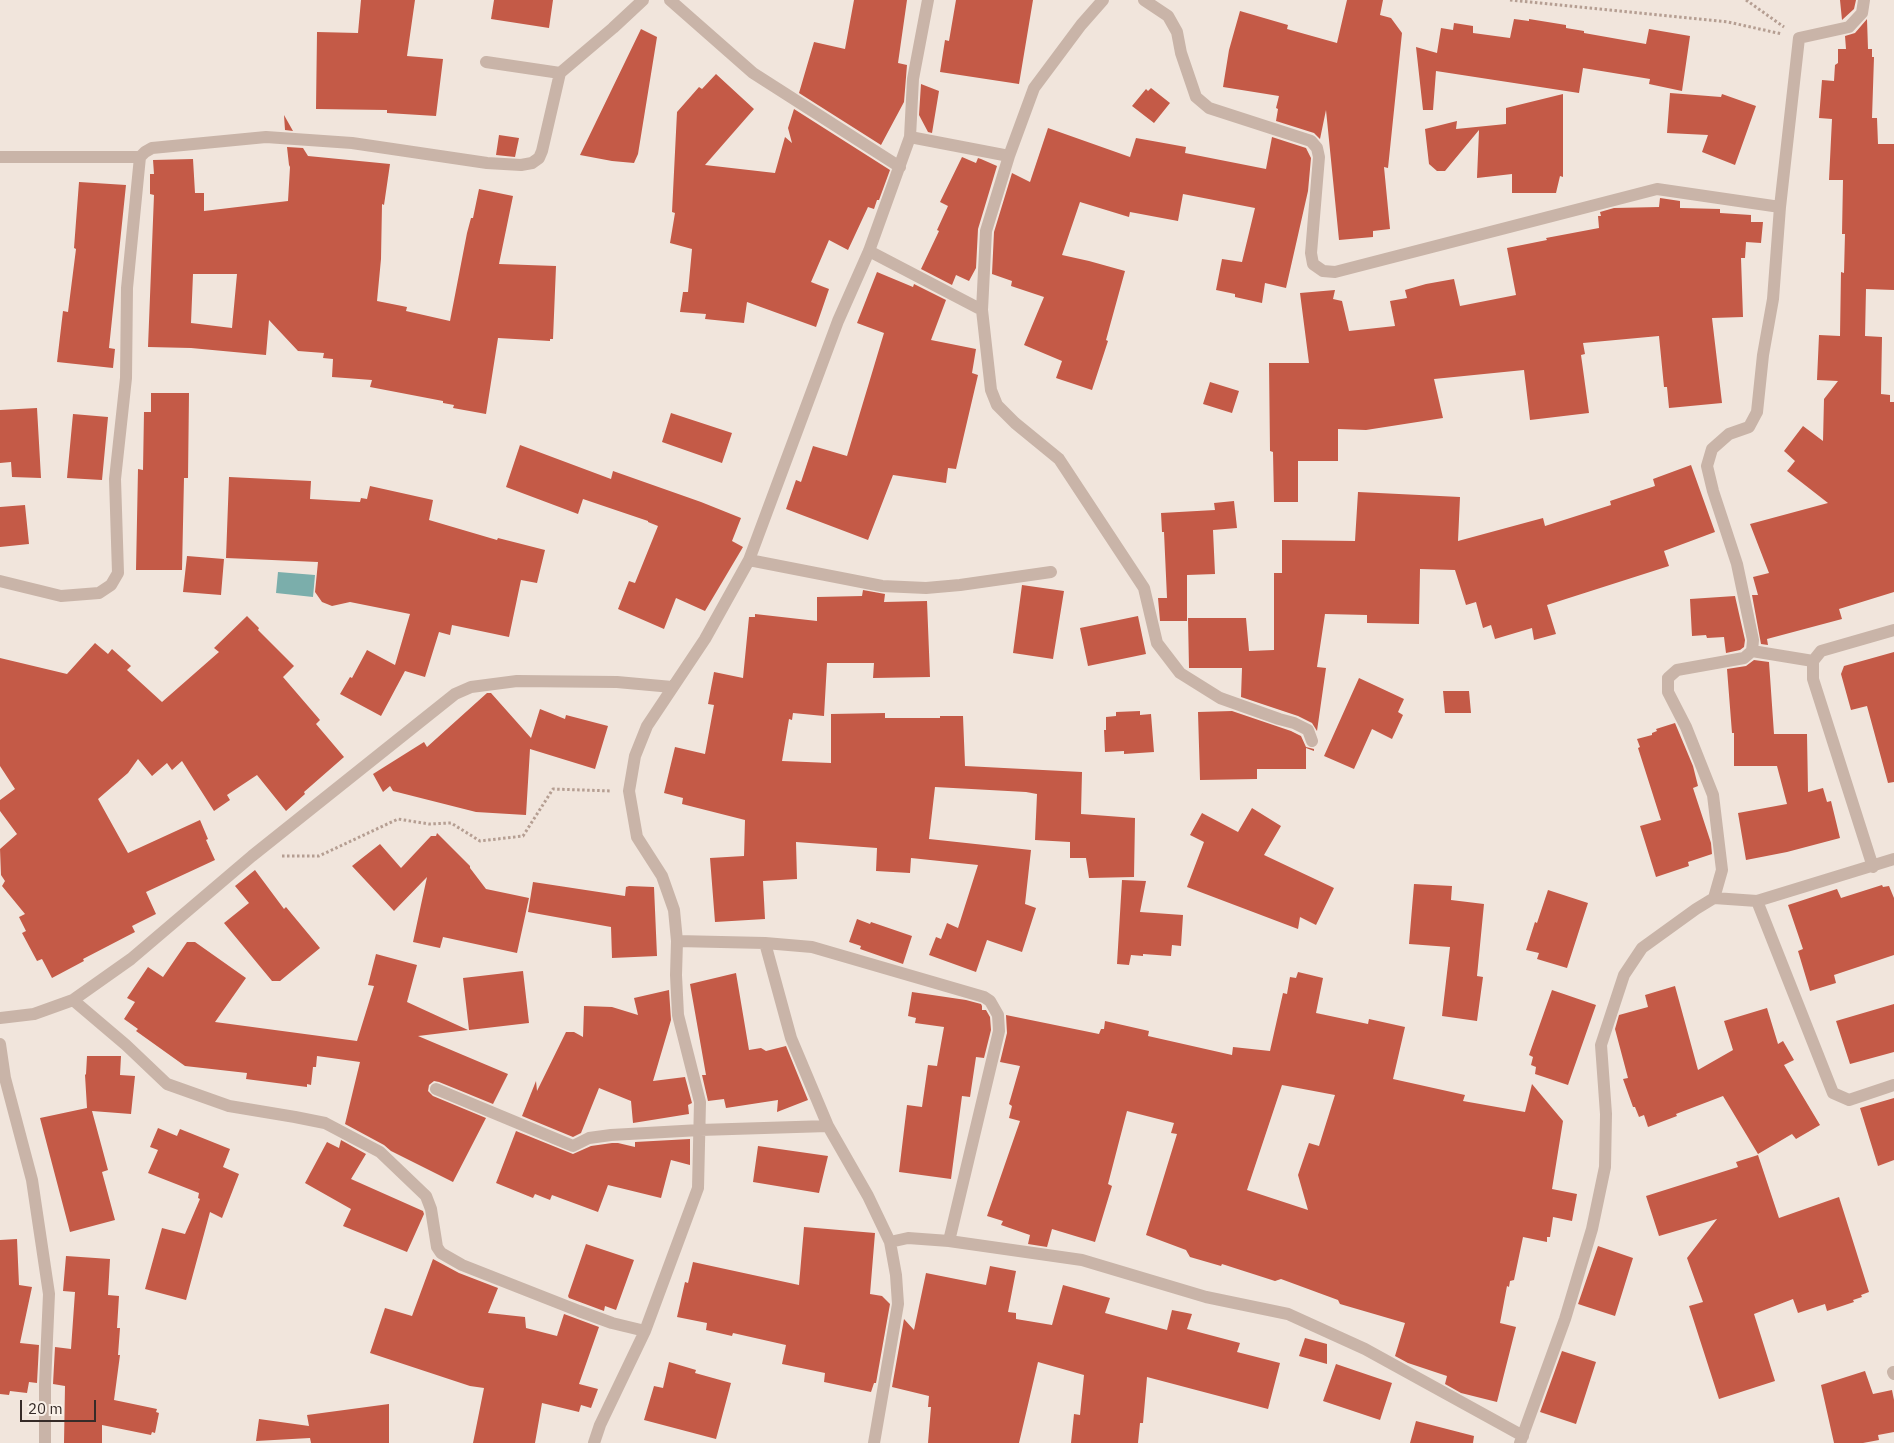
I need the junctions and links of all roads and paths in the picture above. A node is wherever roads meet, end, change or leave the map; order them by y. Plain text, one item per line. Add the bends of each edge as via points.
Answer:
1 (643, 0) edge
2 (670, 0) edge
3 (928, 0) edge
4 (1103, 0) edge
5 (1144, 0) edge
6 (1510, 0) edge
7 (1746, 0) edge
8 (1864, 0) edge
9 (1799, 38) junction
10 (486, 62) dead end
11 (560, 73) junction
12 (910, 137) junction
13 (1009, 156) junction
14 (0, 157) edge
15 (140, 157) junction
16 (900, 167) junction
17 (1780, 207) junction
18 (869, 251) junction
19 (982, 310) junction
20 (749, 560) junction
21 (1051, 572) dead end
22 (0, 581) edge
23 (1894, 630) edge
24 (1752, 651) junction
25 (1813, 661) junction
26 (672, 687) junction
27 (1312, 741) dead end
28 (629, 791) junction
29 (252, 856) junction
30 (1894, 859) edge
31 (1873, 867) junction
32 (1714, 898) junction
33 (1757, 901) junction
34 (677, 941) junction
35 (765, 943) junction
36 (73, 1000) junction
37 (0, 1018) edge
38 (0, 1044) edge
39 (1894, 1085) edge
40 (436, 1089) dead end
41 (828, 1126) junction
42 (700, 1130) junction
43 (949, 1241) junction
44 (890, 1242) junction
45 (645, 1331) junction
46 (1521, 1439) edge
47 (44, 1443) edge
48 (594, 1443) edge
49 (874, 1443) edge

1 - 11 street
2 - 16 street via 753,73
3 - 12 street via 913,79
4 - 13 street via 1034,88
5 - 17 street via 1168,16 1177,32 1196,97 1209,108 1311,141 1317,148 1311,252 1313,264 1323,271 1335,272 1657,189
6 - 9 path via 1728,22
7 - 9 path
8 - 9 street via 1862,13 1850,27
9 - 17 street
10 - 11 street
11 - 15 street via 542,150 532,164 487,163 352,143 266,137 152,148
12 - 13 street
12 - 16 street
13 - 19 street via 986,231
14 - 15 street
15 - 22 street via 116,479 118,573 111,585 99,593 61,596
16 - 18 street
17 - 24 street via 1773,299 1763,355 1758,412 1749,427 1729,434 1712,449 1706,466 1737,564 1753,640
18 - 19 street
18 - 20 street via 838,322
19 - 27 street via 991,390 997,405 1059,459 1144,588 1157,643 1180,674 1220,698 1294,722 1308,730
20 - 21 street via 891,586 926,588
20 - 26 street via 706,639
23 - 25 street via 1821,650
24 - 25 street
24 - 32 street via 1744,658 1678,670 1668,678 1668,692 1686,727 1712,795 1722,870
25 - 31 street via 1813,679
26 - 28 street via 647,726 634,756
26 - 29 street via 617,682 527,681 471,687 455,694
28 - 29 path via 553,789 523,836 480,841 451,823 429,824 398,819 319,856
28 - 34 street via 637,837 662,876 674,910
29 - 36 street via 131,959
30 - 31 street
31 - 33 street
32 - 33 street
32 - 46 street via 1642,948 1624,975 1601,1045 1606,1114 1605,1168 1592,1228 1565,1319
33 - 39 street via 1833,1093 1849,1100
34 - 35 street
34 - 42 street via 678,1015 700,1102
35 - 41 street via 791,1038
35 - 43 street via 812,947 990,1001 998,1015 999,1031
36 - 37 street via 34,1014
36 - 45 street via 167,1084 229,1106 325,1123 380,1152 426,1196 437,1248 441,1253 462,1265 580,1311
38 - 47 street via 5,1078 32,1180 50,1294
40 - 42 street via 573,1146 602,1136
41 - 42 street
41 - 44 street
42 - 45 street via 698,1188
43 - 44 street via 908,1238
43 - 46 street via 1082,1260 1206,1297 1288,1314 1365,1349
44 - 49 street via 898,1304
45 - 48 street

